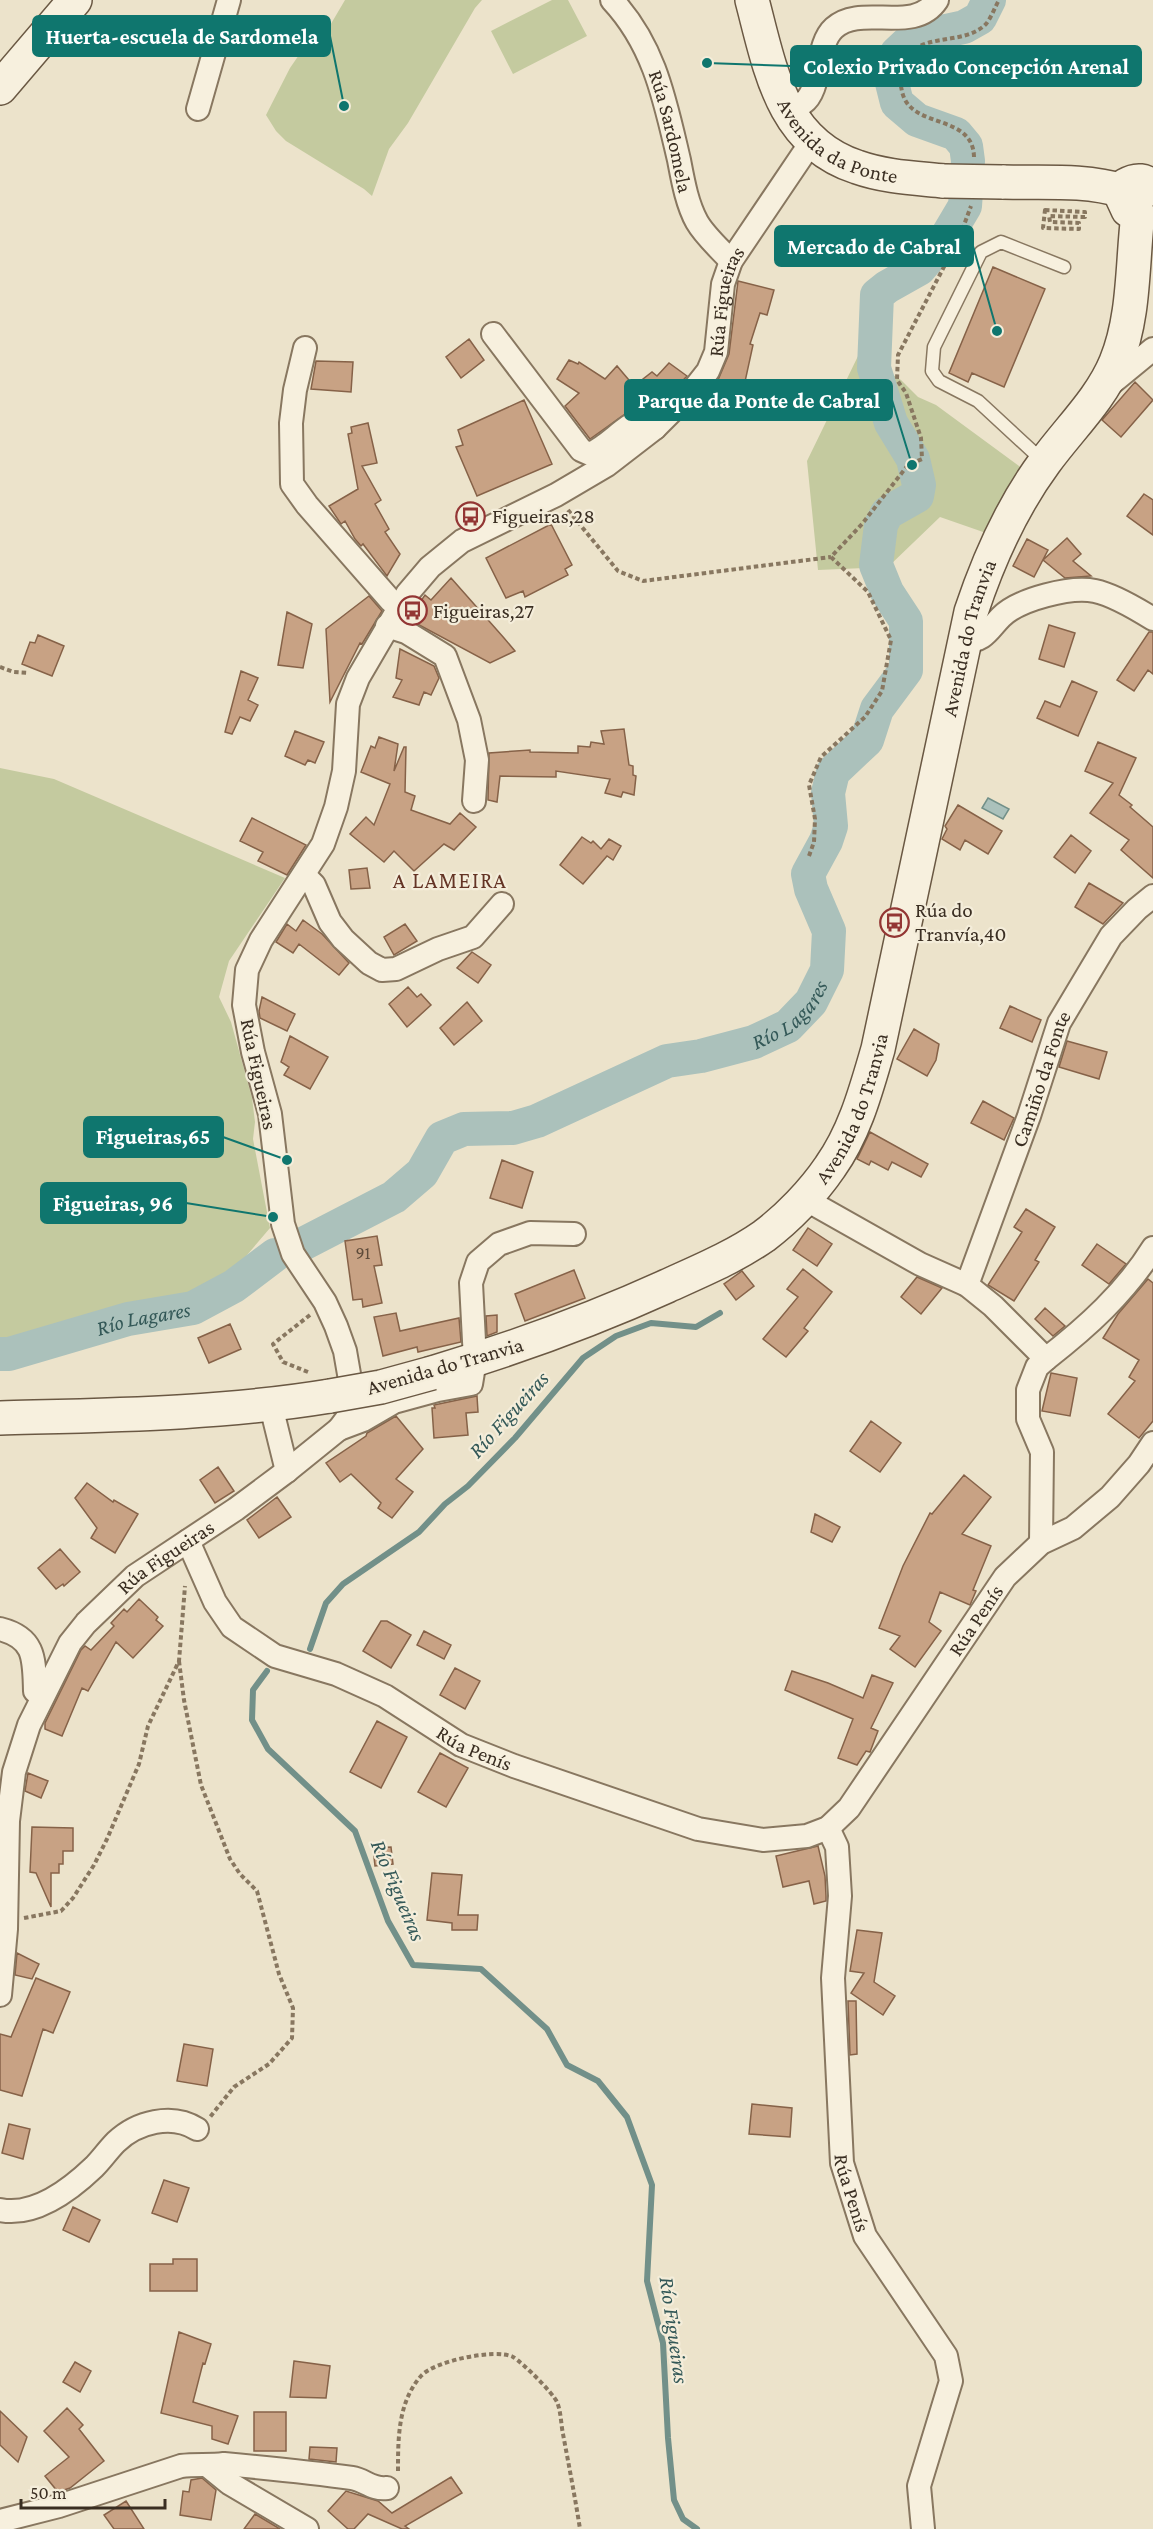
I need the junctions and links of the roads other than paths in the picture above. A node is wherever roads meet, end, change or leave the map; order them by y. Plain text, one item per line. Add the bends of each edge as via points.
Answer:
1 (75, 0) edge
2 (229, 0) edge
3 (612, 0) edge
4 (752, 0) edge
5 (937, 0) edge
6 (0, 88) edge
7 (198, 109) dead end
8 (786, 109) junction
9 (812, 141) junction
10 (1142, 200) edge
11 (731, 261) junction
12 (1064, 267) dead end
13 (493, 334) dead end
14 (305, 348) dead end
15 (1153, 349) edge
16 (1099, 393) junction
17 (655, 428) junction
18 (1045, 463) junction
19 (401, 604) junction
20 (1153, 619) edge
21 (387, 626) junction
22 (965, 641) junction
23 (474, 801) dead end
24 (304, 875) junction
25 (1153, 896) edge
26 (502, 904) dead end
27 (803, 1198) junction
28 (574, 1234) dead end
29 (1153, 1248) edge
30 (967, 1285) junction
31 (1046, 1359) junction
32 (475, 1360) junction
33 (271, 1406) junction
34 (0, 1418) edge
35 (339, 1429) junction
36 (1153, 1443) edge
37 (287, 1471) junction
38 (1041, 1543) junction
39 (190, 1546) junction
40 (0, 1629) edge
41 (42, 1696) junction
42 (828, 1828) junction
43 (0, 1995) edge
44 (197, 2129) road end
45 (0, 2210) edge
46 (208, 2466) junction
47 (387, 2488) road end
48 (0, 2521) edge
49 (307, 2529) edge
50 (923, 2529) edge

1 - 6 main road
2 - 7 street
3 - 11 street, Rúa Sardomela via 642,41 661,84 687,196 698,224
4 - 8 main road, Avenida da Ponte via 771,74
5 - 8 street via 925,13 850,19 834,28 824,46 811,93 804,103
8 - 9 main road, Avenida da Ponte
9 - 10 main road, Avenida da Ponte, bridge via 856,167 897,176 1108,187
9 - 11 street, Rúa Figueiras
10 - 16 main road, Avenida do Tranvia via 1127,325 1115,365
11 - 17 street, Rúa Figueiras via 723,284 716,352 708,371
12 - 18 lane via 1001,242 981,252 934,347 932,371 939,381 978,401
13 - 17 street via 582,450 590,454 601,449 631,423 643,419
14 - 19 street via 291,423 292,484 391,601
15 - 16 street
16 - 18 main road, Avenida do Tranvia
17 - 19 street, Rúa Figueiras via 607,465 556,495 462,541 430,567
18 - 22 main road, Avenida do Tranvia via 998,538 980,584
19 - 21 street, Rúa Figueiras
20 - 22 street via 1098,591 1083,589 1025,601 1001,617 988,635
21 - 23 street via 406,632 445,656 469,720 477,760
21 - 24 street, Rúa Figueiras via 348,704 344,771 336,807 323,844
22 - 27 main road, Avenida do Tranvia via 864,1100 830,1167
24 - 26 street via 314,885 330,922 343,939 382,970 396,969 473,936
24 - 35 street, Rúa Figueiras via 261,940 247,970 244,1005 270,1114 283,1224 293,1254 328,1308 345,1351 353,1397 351,1413
25 - 30 street, Camiño da Fonte via 1111,936 1059,1023
27 - 30 street via 920,1264
27 - 32 main road, Avenida do Tranvia via 764,1236 735,1254 568,1328
28 - 32 street via 530,1233 499,1244 478,1262 471,1283
29 - 31 street via 1137,1273 1089,1326
30 - 31 street
31 - 38 street via 1037,1367 1028,1390 1028,1419 1042,1452
32 - 33 main road, Avenida do Tranvia, bridge via 381,1387 322,1385
32 - 35 street via 471,1384 394,1402
33 - 34 main road, Avenida do Tranvia
33 - 37 street
35 - 37 street, Rúa Figueiras
36 - 38 street, Rúa Penís via 1110,1497 1073,1528
37 - 39 street, Rúa Figueiras
38 - 42 street, Rúa Penís via 1005,1577 849,1808
39 - 41 street, Rúa Figueiras via 135,1576 86,1623 70,1643
39 - 42 street, Rúa Penís via 215,1602 232,1627 275,1656 336,1674 385,1696 461,1745 698,1829 763,1840 807,1836
40 - 41 street via 23,1640 30,1648 35,1690
41 - 43 street, Rúa Figueiras via 14,1772
42 - 50 street, Rúa Penís via 837,1847 840,1896 833,1978 842,2163 865,2236 945,2356 951,2381 918,2486
44 - 45 street via 163,2120 146,2124 117,2142 96,2166 53,2198 33,2208
46 - 47 street via 224,2464 329,2475 356,2479 376,2489
46 - 48 street via 181,2466
46 - 49 street via 229,2483

